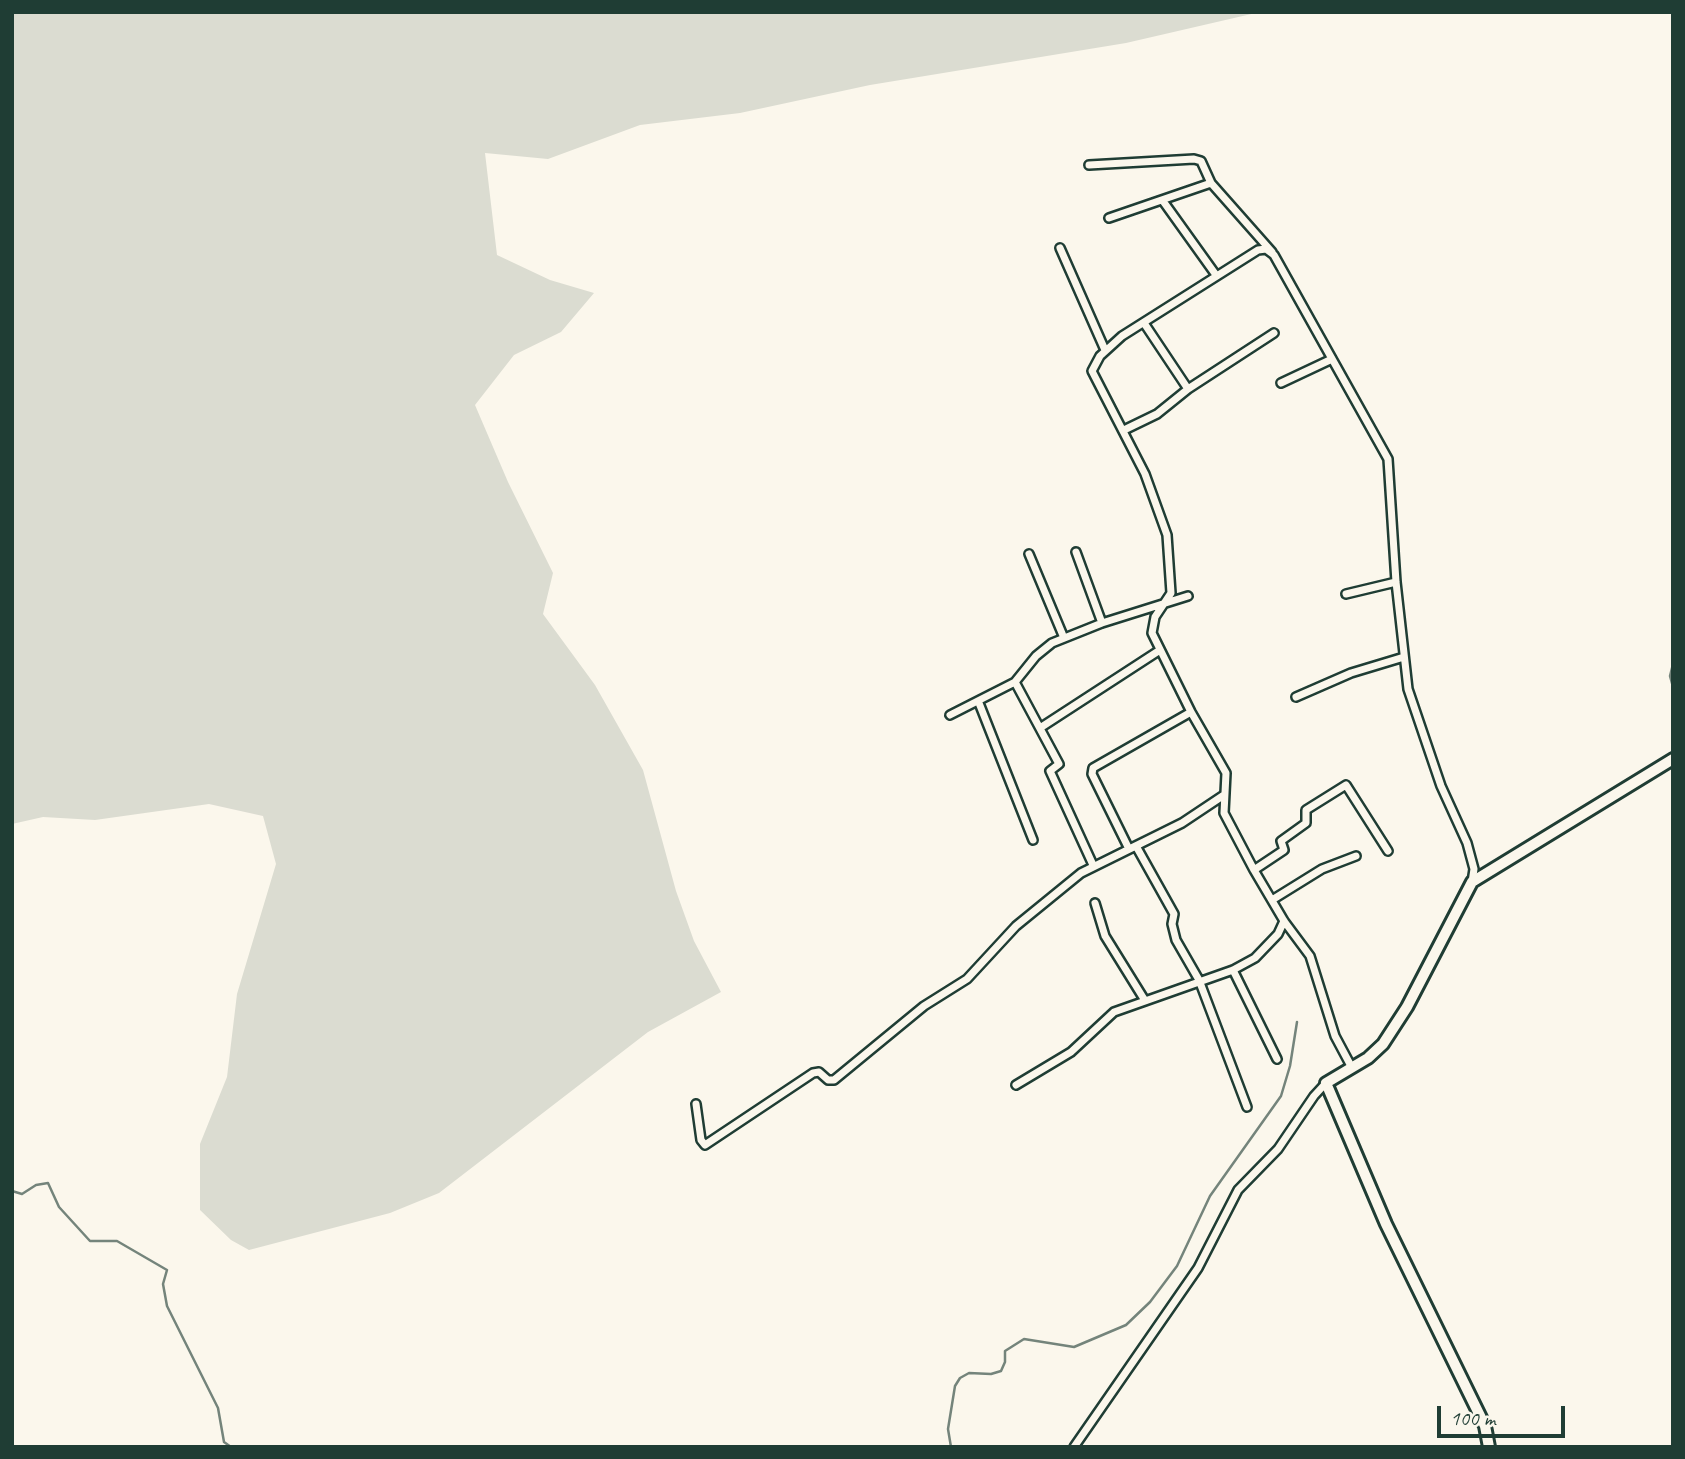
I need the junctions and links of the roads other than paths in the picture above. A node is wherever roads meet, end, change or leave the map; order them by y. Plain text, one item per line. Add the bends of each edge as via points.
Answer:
1 (1089, 165) dead end
2 (1211, 183) junction
3 (1163, 201) junction
4 (1108, 218) dead end
5 (1060, 248) dead end
6 (1275, 255) junction
7 (1216, 275) junction
8 (1144, 323) junction
9 (1274, 332) dead end
10 (1105, 350) junction
11 (1332, 359) junction
12 (1281, 383) dead end
13 (1188, 389) junction
14 (1124, 430) junction
15 (1076, 552) dead end
16 (1029, 554) dead end
17 (1396, 582) junction
18 (1346, 594) dead end
19 (1188, 596) dead end
20 (1163, 605) junction
21 (1102, 623) junction
22 (1065, 638) junction
23 (1160, 650) junction
24 (1404, 657) junction
25 (1015, 682) junction
26 (1296, 697) dead end
27 (979, 703) junction
28 (1191, 712) junction
29 (950, 715) dead end
30 (1040, 729) junction
31 (1673, 759) edge
32 (1224, 795) junction
33 (1033, 840) dead end
34 (1133, 847) junction
35 (1388, 851) dead end
36 (1356, 856) dead end
37 (1093, 865) junction
38 (1254, 870) junction
39 (1472, 882) junction
40 (1272, 900) junction
41 (1095, 904) dead end
42 (1284, 921) junction
43 (1233, 970) junction
44 (1199, 980) junction
45 (1144, 999) junction
46 (1277, 1059) dead end
47 (1351, 1066) junction
48 (1326, 1083) junction
49 (1016, 1085) dead end
50 (696, 1104) dead end
51 (1247, 1107) dead end
52 (1074, 1447) edge
53 (1489, 1447) edge

1 - 2 street via 1194,159 1201,161
2 - 3 street
2 - 6 street
3 - 4 street
3 - 7 street
5 - 10 street
6 - 7 street via 1258,250
6 - 11 street
7 - 8 street
8 - 10 street
8 - 13 street
9 - 13 street
10 - 14 street via 1092,371
11 - 12 street
11 - 17 street via 1388,459
13 - 14 street via 1157,414
14 - 20 street via 1167,535 1171,589
15 - 21 street
16 - 22 street
17 - 18 street
17 - 24 street
19 - 20 street
20 - 21 street
20 - 23 street via 1152,626
21 - 22 street
22 - 25 street via 1043,650
23 - 28 street
23 - 30 street
24 - 26 street via 1377,663
24 - 39 street via 1418,724 1467,843 1474,869
25 - 27 street
25 - 30 street
27 - 29 street
27 - 33 street
28 - 32 street via 1226,773
28 - 34 street via 1095,762 1092,774
30 - 37 street via 1059,764 1050,771
31 - 39 street
32 - 34 street
32 - 38 street via 1224,813
34 - 37 street
34 - 44 street via 1174,914 1176,940
35 - 38 street via 1346,785 1306,810 1306,823 1281,841 1284,849
36 - 40 street via 1322,869
37 - 50 street via 1016,926 967,979 924,1006 834,1080 813,1073 705,1145
38 - 40 street
39 - 47 street via 1383,1044
40 - 42 street
41 - 45 street via 1105,936
42 - 43 street via 1265,950
42 - 47 street via 1310,956 1335,1036
43 - 44 street
43 - 46 street
44 - 45 street
44 - 51 street
45 - 49 street via 1114,1012 1071,1052
47 - 48 street
48 - 52 street via 1278,1149 1237,1190 1198,1268
48 - 53 street via 1386,1224 1485,1426

